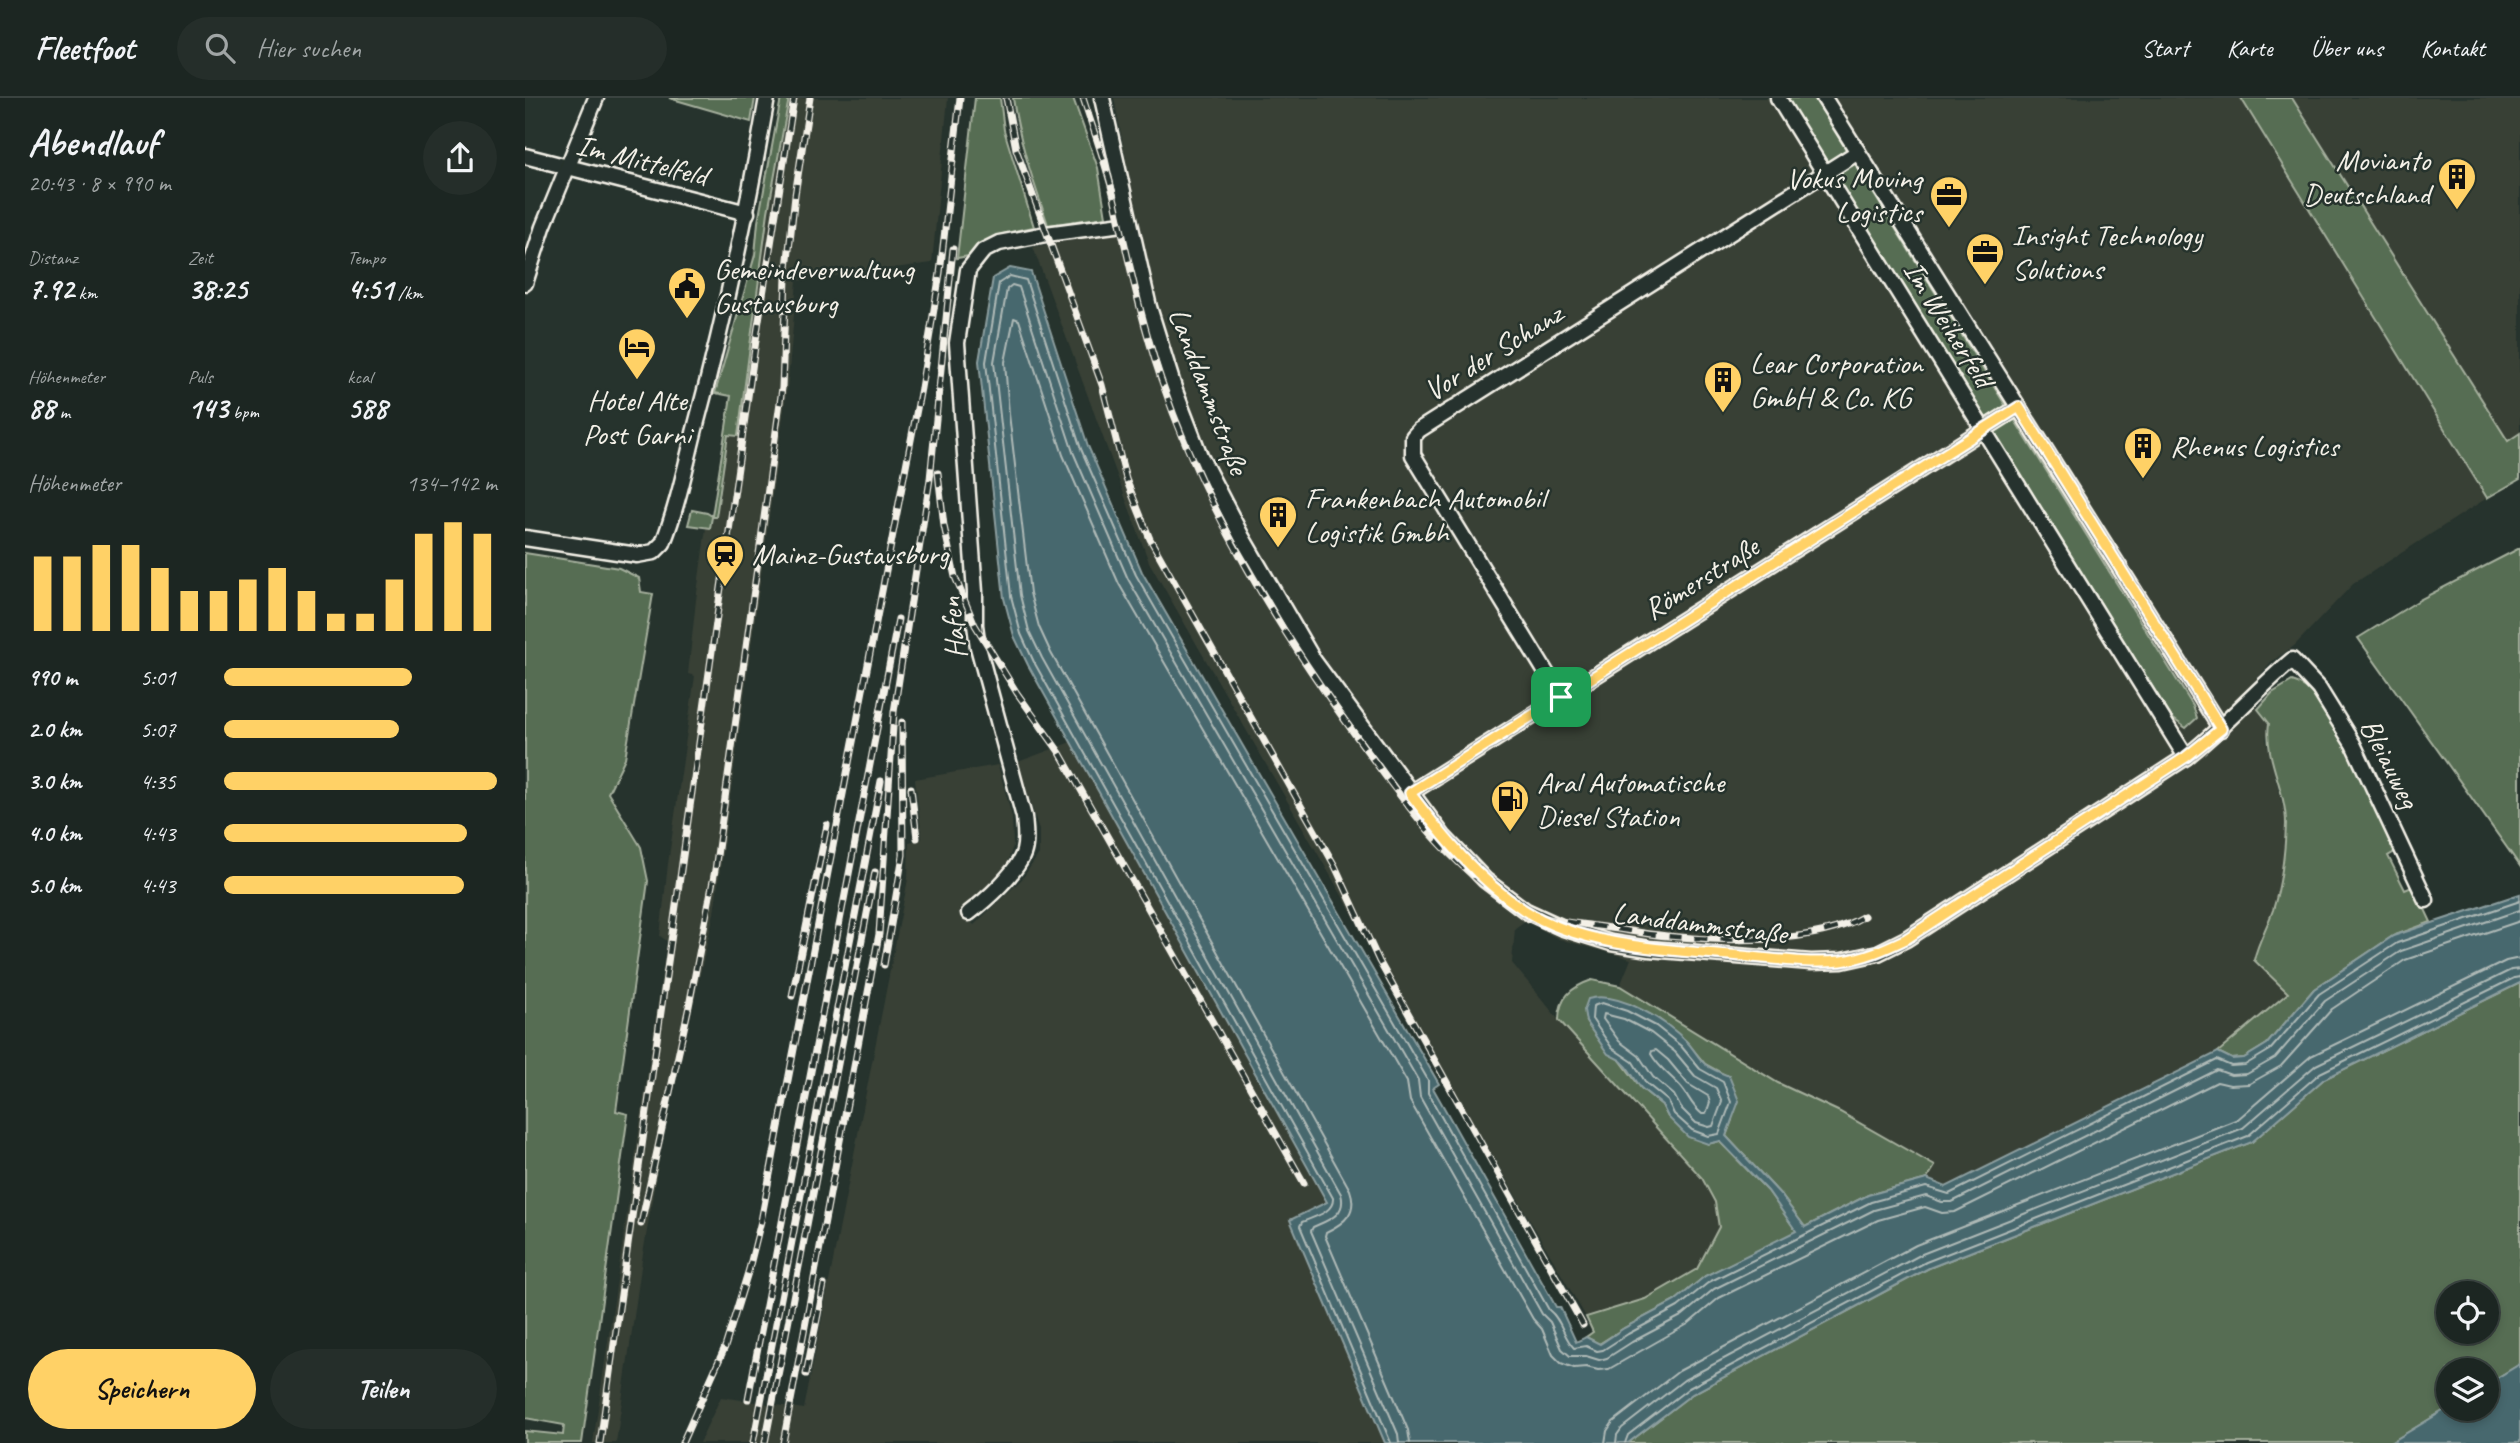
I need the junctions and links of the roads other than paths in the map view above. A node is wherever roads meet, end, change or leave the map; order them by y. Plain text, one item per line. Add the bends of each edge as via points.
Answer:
1 (596, 98) edge
2 (767, 98) edge
3 (1103, 98) edge
4 (1779, 98) edge
5 (1824, 98) edge
6 (1858, 152) junction
7 (525, 156) edge
8 (567, 168) junction
9 (1825, 174) junction
10 (747, 213) junction
11 (1130, 223) junction
12 (525, 283) edge
13 (2019, 407) junction
14 (1984, 430) junction
15 (525, 538) edge
16 (2292, 660) joint
17 (1561, 697) junction
18 (2221, 729) junction
19 (2186, 757) junction
20 (1410, 793) junction
21 (2426, 900) dead end
22 (969, 913) dead end

1 - 8 street
2 - 10 street
3 - 11 street, Landdammstraße
4 - 9 street, Im Weiherfeld
5 - 6 street, Im Weiherfeld
6 - 9 street, Vor der Schanz
6 - 13 street, Im Weiherfeld
7 - 8 street, Im Mittelfeld
8 - 10 street, Im Mittelfeld
8 - 12 street via 534,248
9 - 14 street, Im Weiherfeld
9 - 17 street, Vor der Schanz via 1413,437 1413,455
10 - 15 street via 710,373 663,543 654,552 637,555
11 - 20 street, Landdammstraße via 1149,307 1200,456 1303,644
11 - 22 street, Hafen via 999,243 983,251 968,270 957,343 975,625 1025,836 1021,862
13 - 14 street, Römerstraße
13 - 18 street, Im Weiherfeld
14 - 17 street, Römerstraße
14 - 19 street, Im Weiherfeld
16 - 18 street, Landdammstraße
16 - 21 street, Bleiauweg via 2319,689 2353,744
17 - 20 street, Römerstraße
18 - 19 street, Landdammstraße
19 - 20 street, Landdammstraße via 1906,939 1878,953 1842,961 1649,949 1563,928 1526,911 1485,880

